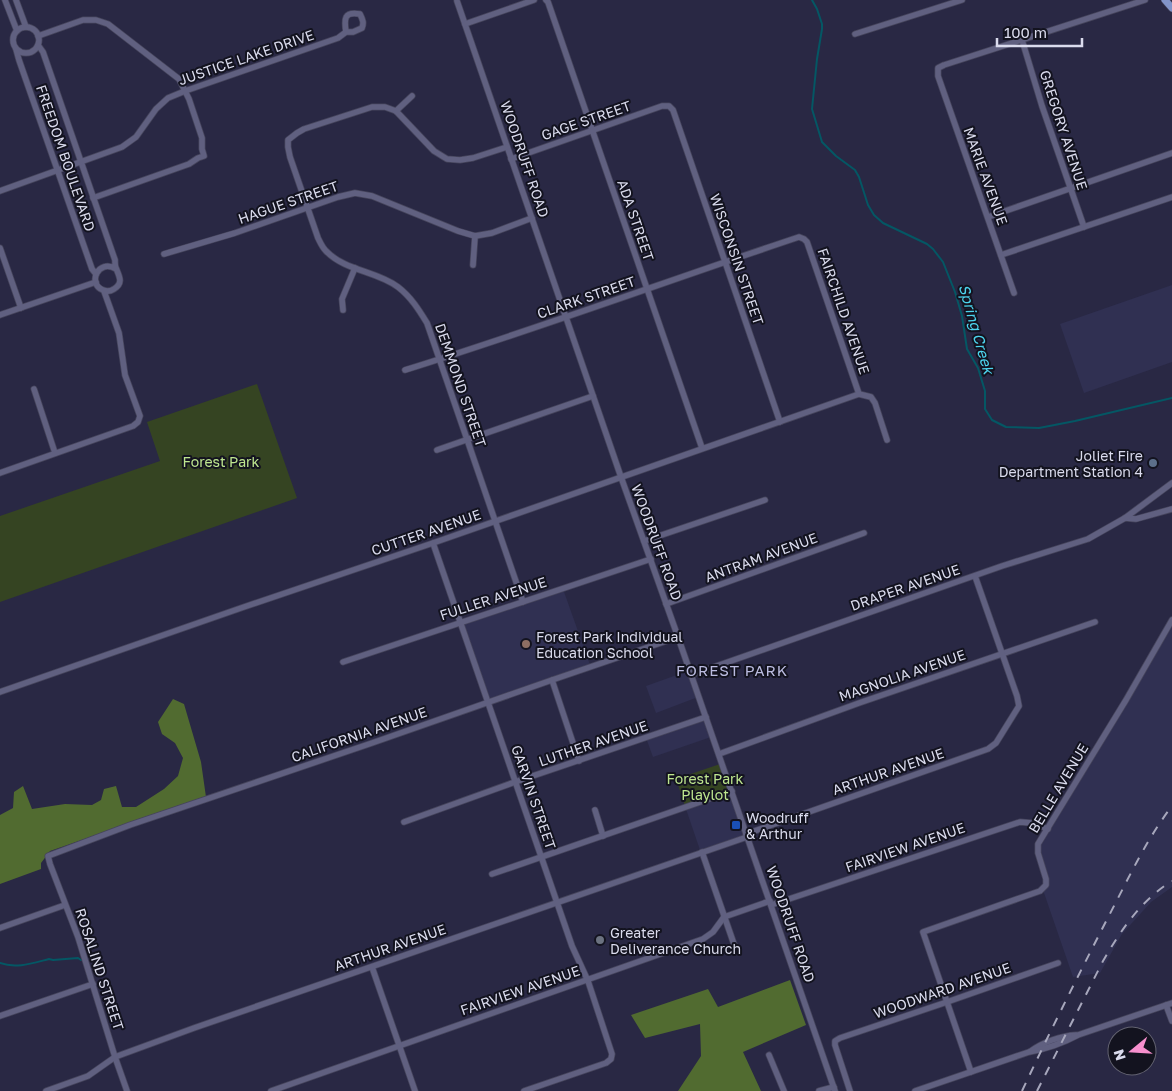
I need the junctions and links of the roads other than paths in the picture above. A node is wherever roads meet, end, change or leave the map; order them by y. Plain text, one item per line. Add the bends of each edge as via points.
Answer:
1 (5, 0) edge
2 (16, 0) edge
3 (534, 0) edge
4 (546, 0) edge
5 (962, 0) edge
6 (1145, 0) edge
7 (1165, 0) edge
8 (457, 1) edge
9 (1172, 8) edge
10 (465, 24) junction
11 (26, 27) junction
12 (16, 31) junction
13 (346, 32) dead end
14 (855, 34) dead end
15 (38, 36) junction
16 (1022, 40) junction
17 (38, 45) junction
18 (16, 48) junction
19 (185, 90) junction
20 (412, 96) dead end
21 (669, 106) joint
22 (396, 111) junction
23 (592, 131) junction
24 (507, 147) junction
25 (1172, 153) edge
26 (511, 159) junction
27 (81, 162) junction
28 (57, 171) junction
29 (1070, 188) junction
30 (0, 191) edge
31 (1172, 197) edge
32 (93, 198) junction
33 (307, 208) junction
34 (988, 217) junction
35 (532, 218) junction
36 (1084, 227) junction
37 (474, 236) junction
38 (804, 239) joint
39 (0, 248) edge
40 (164, 254) dead end
41 (1001, 255) junction
42 (724, 262) junction
43 (473, 265) dead end
44 (355, 268) junction
45 (116, 269) junction
46 (96, 274) junction
47 (96, 282) junction
48 (647, 289) junction
49 (104, 291) junction
50 (1014, 293) dead end
51 (21, 308) junction
52 (342, 310) dead end
53 (0, 315) edge
54 (566, 317) junction
55 (438, 360) junction
56 (405, 370) dead end
57 (34, 389) dead end
58 (859, 394) junction
59 (593, 396) junction
60 (780, 422) junction
61 (467, 440) junction
62 (887, 440) dead end
63 (702, 448) junction
64 (437, 450) dead end
65 (55, 453) junction
66 (0, 473) edge
67 (621, 477) junction
68 (1172, 483) edge
69 (765, 500) dead end
70 (1172, 509) edge
71 (1125, 518) junction
72 (495, 521) junction
73 (864, 533) dead end
74 (644, 541) junction
75 (434, 543) junction
76 (651, 559) junction
77 (975, 576) junction
78 (523, 602) junction
79 (666, 604) junction
80 (1172, 620) edge
81 (461, 622) junction
82 (1095, 622) dead end
83 (678, 637) junction
84 (1003, 654) junction
85 (343, 662) dead end
86 (691, 675) junction
87 (552, 680) junction
88 (0, 692) edge
89 (488, 702) junction
90 (706, 717) junction
91 (718, 754) junction
92 (578, 761) junction
93 (515, 782) junction
94 (732, 791) junction
95 (595, 810) dead end
96 (404, 822) dead end
97 (1048, 829) junction
98 (747, 835) junction
99 (603, 836) junction
100 (702, 852) junction
101 (48, 856) joint
102 (541, 857) junction
103 (492, 874) dead end
104 (557, 903) junction
105 (770, 903) junction
106 (65, 905) junction
107 (724, 917) junction
108 (0, 928) edge
109 (736, 950) dead end
110 (1058, 963) dead end
111 (372, 967) junction
112 (588, 980) junction
113 (94, 984) junction
114 (947, 1002) junction
115 (1169, 1004) edge
116 (0, 1016) edge
117 (1172, 1021) edge
118 (399, 1045) junction
119 (769, 1055) dead end
120 (115, 1057) junction
121 (971, 1072) junction
122 (835, 1089) edge
123 (46, 1091) edge
124 (127, 1091) edge
125 (271, 1091) edge
126 (415, 1091) edge
127 (524, 1091) edge
128 (784, 1091) edge
129 (819, 1091) edge
130 (850, 1091) edge
131 (915, 1091) edge

1 - 12 street
2 - 11 street
3 - 10 street
4 - 23 street, ADA STREET
5 - 14 street
6 - 16 street
7 - 9 main road
8 - 10 street, WOODRUFF ROAD
10 - 24 street, WOODRUFF ROAD
11 - 12 street
11 - 15 street
12 - 18 street via 13,37
13 - 19 street, JUSTICE LAKE DRIVE via 338,38
15 - 17 street
15 - 19 street via 83,20 108,24 179,78
16 - 29 street, GREGORY AVENUE
16 - 34 street, MARIE AVENUE via 938,68 938,76
17 - 18 street via 28,53
17 - 27 street, FREEDOM BOULEVARD
18 - 28 street, FREEDOM BOULEVARD
19 - 27 street, JUSTICE LAKE DRIVE via 168,98 156,109 136,137 122,148
19 - 32 street via 202,138 204,156
20 - 22 street
21 - 23 street, GAGE STREET
21 - 42 street, WISCONSIN STREET
22 - 24 street via 434,151 447,159 473,158
22 - 33 street, DEMMOND STREET via 372,107 304,130 288,140 290,157
23 - 26 street, GAGE STREET
23 - 48 street, ADA STREET
24 - 26 street, WOODRUFF ROAD
25 - 29 street
26 - 35 street, WOODRUFF ROAD
27 - 28 street, JUSTICE LAKE DRIVE
27 - 32 street, FREEDOM BOULEVARD
28 - 30 street, JUSTICE LAKE DRIVE
28 - 46 street, FREEDOM BOULEVARD
29 - 34 street
29 - 36 street, GREGORY AVENUE
31 - 36 street
32 - 45 street, FREEDOM BOULEVARD
33 - 37 street, HAGUE STREET via 355,193 372,196
33 - 40 street, HAGUE STREET
33 - 44 street, DEMMOND STREET via 324,250
34 - 41 street, MARIE AVENUE
35 - 37 street, HAGUE STREET
35 - 54 street, WOODRUFF ROAD
36 - 41 street
37 - 43 street
38 - 42 street, CLARK STREET via 799,237
38 - 58 street, FAIRCHILD AVENUE
39 - 51 street
41 - 50 street, MARIE AVENUE
42 - 48 street, CLARK STREET
42 - 60 street, WISCONSIN STREET
44 - 52 street via 342,299
44 - 55 street, DEMMOND STREET via 397,286 413,301 427,323
45 - 46 street via 105,266
45 - 49 street via 120,276 119,284 113,290
46 - 47 street
47 - 49 street
47 - 51 street
48 - 54 street, CLARK STREET
48 - 63 street, ADA STREET
49 - 65 street via 119,333 125,375 140,416 134,426
51 - 53 street
54 - 55 street, CLARK STREET
54 - 59 street, WOODRUFF ROAD
55 - 56 street, CLARK STREET
55 - 61 street, DEMMOND STREET
57 - 65 street
58 - 60 street, CUTTER AVENUE
58 - 62 street, FAIRCHILD AVENUE via 871,397 875,403
59 - 61 street
59 - 67 street, WOODRUFF ROAD
60 - 63 street, CUTTER AVENUE
61 - 64 street
61 - 72 street, DEMMOND STREET
63 - 67 street, CUTTER AVENUE
65 - 66 street
67 - 72 street, CUTTER AVENUE
67 - 74 street, WOODRUFF ROAD
68 - 71 street, DRAPER AVENUE
69 - 74 street
70 - 71 street, DRAPER AVENUE via 1136,519
71 - 77 street, DRAPER AVENUE via 1088,539
72 - 75 street, CUTTER AVENUE
72 - 78 street, DEMMOND STREET
73 - 79 street, ANTRAM AVENUE
74 - 76 street, WOODRUFF ROAD
75 - 81 street, GARVIN STREET
75 - 88 street, CUTTER AVENUE
76 - 78 street, FULLER AVENUE
76 - 79 street, WOODRUFF ROAD
77 - 84 street
77 - 86 street, DRAPER AVENUE
78 - 81 street, FULLER AVENUE
79 - 83 street, WOODRUFF ROAD
80 - 97 street, BELLE AVENUE
81 - 85 street, FULLER AVENUE
81 - 89 street, GARVIN STREET
82 - 84 street, MAGNOLIA AVENUE
83 - 86 street, WOODRUFF ROAD
83 - 87 street, CALIFORNIA AVENUE
84 - 91 street, MAGNOLIA AVENUE
84 - 98 street, ARTHUR AVENUE via 1019,706 996,743 988,749
86 - 90 street, WOODRUFF ROAD
87 - 89 street, CALIFORNIA AVENUE
87 - 92 street
89 - 93 street, GARVIN STREET
89 - 101 street, CALIFORNIA AVENUE
90 - 91 street, WOODRUFF ROAD
90 - 92 street, LUTHER AVENUE
91 - 94 street, WOODRUFF ROAD
92 - 93 street, LUTHER AVENUE
93 - 96 street, LUTHER AVENUE
93 - 102 street, GARVIN STREET
94 - 98 street, WOODRUFF ROAD
94 - 99 street
95 - 99 street
97 - 105 street, FAIRVIEW AVENUE via 1020,822
97 - 114 street, BELLE AVENUE via 1038,844 1046,879 1046,886 1040,891 923,932
98 - 100 street, ARTHUR AVENUE
98 - 105 street, WOODRUFF ROAD
99 - 102 street
100 - 104 street, ARTHUR AVENUE
100 - 107 street
101 - 106 street, ROSALIND STREET
102 - 103 street
102 - 104 street, GARVIN STREET
104 - 111 street, ARTHUR AVENUE
104 - 112 street, GARVIN STREET
105 - 107 street, FAIRVIEW AVENUE
105 - 122 street, WOODRUFF ROAD
106 - 108 street
106 - 113 street, ROSALIND STREET
107 - 109 street
107 - 112 street, FAIRVIEW AVENUE via 703,939
110 - 114 street, WOODWARD AVENUE
111 - 118 street
111 - 120 street, ARTHUR AVENUE
112 - 118 street, FAIRVIEW AVENUE
112 - 127 street, GARVIN STREET via 611,1058 606,1063
113 - 116 street
113 - 120 street, ROSALIND STREET
114 - 121 street
114 - 130 street, WOODWARD AVENUE via 835,1040
115 - 117 street
115 - 121 street via 1067,1036
118 - 125 street, FAIRVIEW AVENUE
118 - 126 street
119 - 128 street
120 - 123 street, ARTHUR AVENUE via 88,1076
120 - 124 street, ROSALIND STREET
121 - 131 street
122 - 129 street

